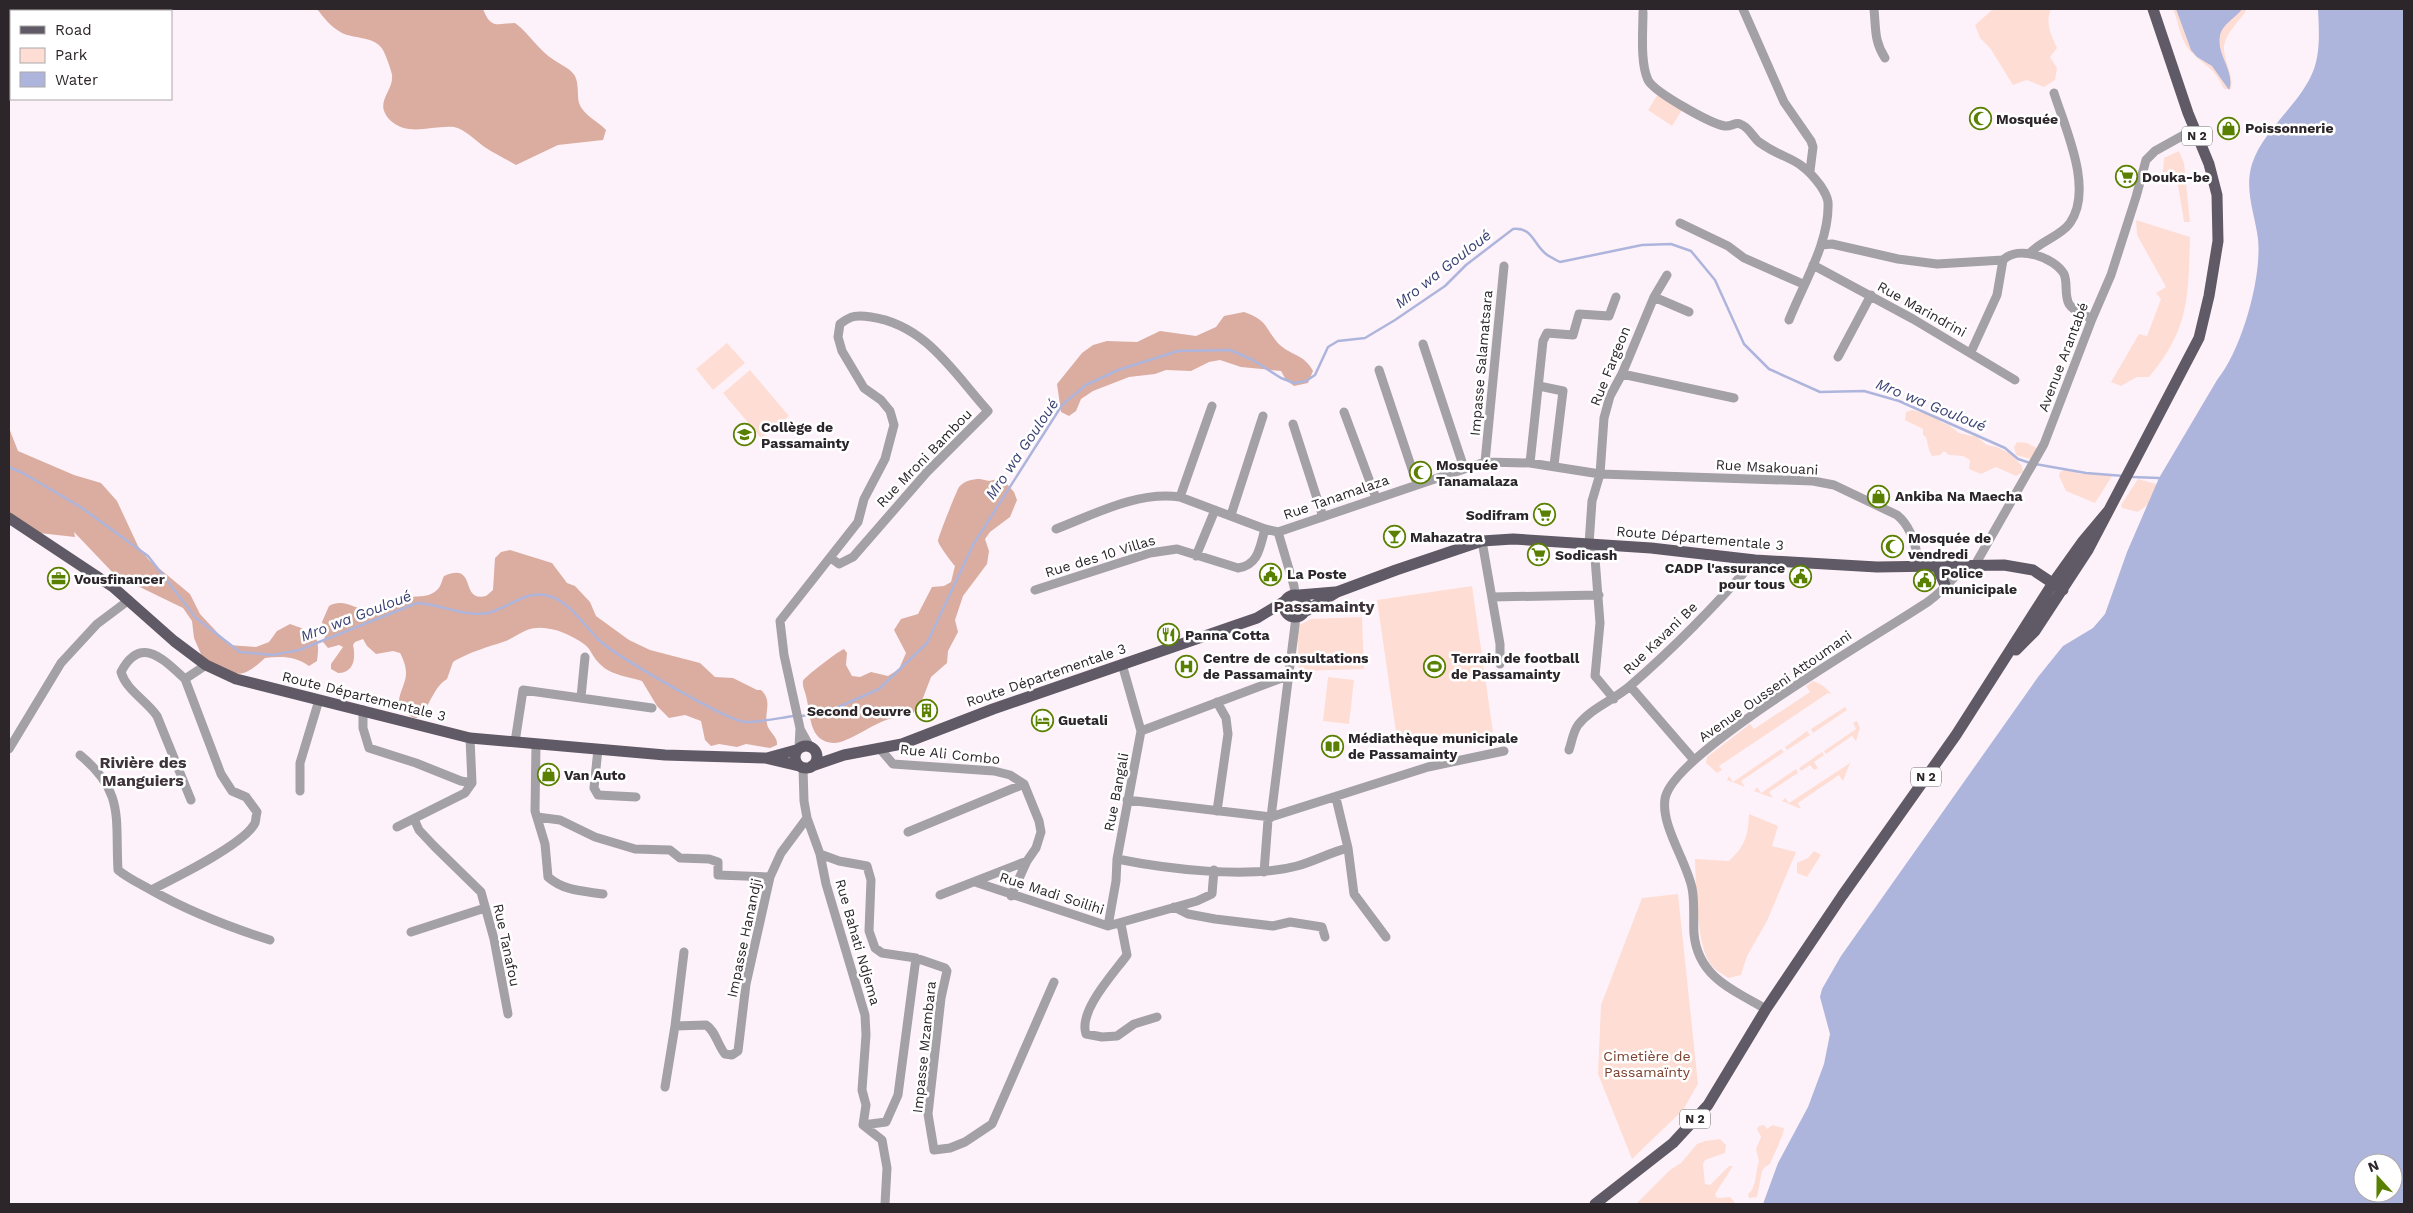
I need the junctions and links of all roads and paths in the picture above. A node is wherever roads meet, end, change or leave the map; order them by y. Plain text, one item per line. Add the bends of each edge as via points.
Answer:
1 (1743, 9) edge
2 (1874, 9) edge
3 (2153, 9) edge
4 (1643, 12) dead end
5 (1885, 58) dead end
6 (2054, 93) dead end
7 (2196, 133) junction
8 (1810, 171) junction
9 (1680, 223) dead end
10 (1821, 245) junction
11 (2030, 253) junction
12 (2003, 260) junction
13 (1813, 265) junction
14 (1504, 266) dead end
15 (1667, 275) dead end
16 (1803, 284) junction
17 (1871, 295) junction
18 (1616, 297) dead end
19 (1654, 297) junction
20 (1689, 312) dead end
21 (2092, 319) junction
22 (1789, 320) dead end
23 (1423, 344) dead end
24 (1971, 352) junction
25 (1838, 357) dead end
26 (1379, 370) dead end
27 (1622, 374) junction
28 (2015, 380) dead end
29 (1539, 386) junction
30 (1734, 398) dead end
31 (1212, 406) dead end
32 (1344, 412) dead end
33 (1263, 416) dead end
34 (1294, 424) dead end
35 (1486, 462) junction
36 (1530, 462) junction
37 (1554, 465) junction
38 (1464, 468) junction
39 (1600, 474) junction
40 (1417, 484) junction
41 (1180, 497) junction
42 (1376, 498) junction
43 (1215, 510) junction
44 (2109, 510) junction
45 (1231, 515) junction
46 (1323, 517) junction
47 (9, 518) edge
48 (1056, 528) dead end
49 (1265, 529) junction
50 (1278, 532) junction
51 (1482, 541) junction
52 (1592, 544) junction
53 (1196, 556) junction
54 (831, 558) junction
55 (1755, 560) junction
56 (1971, 564) junction
57 (1921, 567) junction
58 (1937, 567) junction
59 (2053, 583) junction
60 (1945, 585) junction
61 (1035, 590) dead end
62 (2063, 590) junction
63 (1337, 592) junction
64 (1599, 595) junction
65 (1293, 597) junction
66 (1492, 597) junction
67 (129, 600) junction
68 (1297, 614) junction
69 (1257, 618) junction
70 (586, 656) dead end
71 (2008, 656) junction
72 (1122, 664) junction
73 (1500, 664) dead end
74 (206, 665) junction
75 (1290, 675) junction
76 (185, 679) junction
77 (1630, 686) junction
78 (581, 697) junction
79 (1614, 699) junction
80 (319, 700) junction
81 (1217, 702) junction
82 (652, 708) dead end
83 (364, 710) junction
84 (1141, 731) junction
85 (470, 738) junction
86 (515, 742) junction
87 (536, 745) junction
88 (9, 749) edge
89 (598, 749) junction
90 (805, 749) junction
91 (881, 750) junction
92 (1569, 750) dead end
93 (1504, 751) dead end
94 (80, 755) dead end
95 (844, 755) junction
96 (765, 758) junction
97 (1694, 760) junction
98 (805, 767) junction
99 (472, 783) junction
100 (1024, 784) junction
101 (300, 791) dead end
102 (636, 797) dead end
103 (1336, 798) junction
104 (192, 800) dead end
105 (1127, 800) junction
106 (1217, 811) junction
107 (537, 817) junction
108 (1271, 817) junction
109 (808, 818) junction
110 (414, 819) junction
111 (397, 827) dead end
112 (908, 832) dead end
113 (1348, 848) junction
114 (820, 854) junction
115 (1117, 859) junction
116 (1026, 862) junction
117 (1214, 870) junction
118 (1264, 872) junction
119 (770, 877) junction
120 (975, 882) junction
121 (151, 890) junction
122 (603, 894) dead end
123 (940, 895) dead end
124 (1011, 896) junction
125 (1174, 907) junction
126 (486, 908) junction
127 (1121, 924) junction
128 (1108, 926) junction
129 (410, 932) dead end
130 (1325, 937) dead end
131 (1386, 937) dead end
132 (270, 940) dead end
133 (684, 952) dead end
134 (916, 958) junction
135 (1054, 982) dead end
136 (1766, 1009) junction
137 (508, 1014) dead end
138 (1157, 1017) dead end
139 (675, 1026) junction
140 (665, 1087) dead end
141 (863, 1125) junction
142 (885, 1204) edge
143 (1595, 1204) edge

1 - 8 street via 1784,102 1811,141
2 - 5 street via 1875,37
3 - 7 main road, N 2
4 - 8 street via 1644,65 1652,86 1704,118 1725,126 1743,125 1760,143 1798,161
6 - 11 street via 2077,164 2080,177 2078,194 2070,224
7 - 21 street, Avenue Arantabé via 2182,136 2146,160 2111,275
7 - 44 main road, N 2 via 2209,164 2216,195 2218,241 2199,338
8 - 10 street via 1828,200
9 - 16 street via 1728,246 1744,258
10 - 12 street via 1832,244 1937,264
10 - 13 street
11 - 12 street via 2015,253
11 - 21 street via 2060,269 2064,274 2068,303
12 - 24 street via 1997,295
13 - 16 street
13 - 17 street, Rue Marindrini
14 - 35 street, Impasse Salamatsara
15 - 19 street, Rue Fargeon
16 - 22 street
17 - 24 street, Rue Marindrini
17 - 25 street
18 - 29 street via 1609,316 1579,314 1573,335 1547,333 1543,340
19 - 20 street
19 - 27 street, Rue Fargeon
21 - 56 street, Avenue Arantabé via 2044,444
23 - 38 street
24 - 28 street, Rue Marindrini
26 - 40 street
27 - 30 street
27 - 39 street, Rue Fargeon via 1610,396 1604,418
29 - 36 street
29 - 37 street via 1563,391
31 - 41 street
32 - 42 street
33 - 45 street
34 - 46 street
35 - 36 street, Rue Tanamalaza
35 - 38 street, Rue Tanamalaza
36 - 37 street, Rue Tanamalaza
37 - 39 street, Rue Tanamalaza
38 - 40 street, Rue Tanamalaza
39 - 52 street, Rue Fargeon via 1592,501
39 - 57 street, Rue Msakouani via 1813,481 1834,485 1903,520
40 - 42 street, Rue Tanamalaza
41 - 43 street, Rue Tanamalaza
41 - 48 street, Rue Tanamalaza via 1136,499
42 - 46 street, Rue Tanamalaza
43 - 45 street, Rue Tanamalaza
43 - 53 street
44 - 59 main road, N 2
44 - 62 main road, N 2
45 - 49 street, Rue Tanamalaza
46 - 50 street, Rue Tanamalaza
47 - 67 main road, Route Départementale 3
49 - 50 street, Rue Tanamalaza
49 - 53 street, Rue des 10 Villas via 1257,557 1247,567 1238,568
50 - 65 street via 1294,586
51 - 52 main road, Route Départementale 3 via 1513,539
51 - 63 main road, Route Départementale 3
51 - 66 street
52 - 55 main road, Route Départementale 3
52 - 64 street, Rue Fargeon
53 - 61 street, Rue des 10 Villas via 1177,549 1150,553
54 - 54 street, Rue Mroni Bambou via 838,564 853,556 927,472 988,411 915,332 889,320 849,316 840,324 838,337 842,351 864,388 890,411 894,425 858,522
54 - 90 street via 780,621 784,655
55 - 57 main road, Route Départementale 3
55 - 77 street, Rue Kavani Be via 1688,634
56 - 58 main road, Route Départementale 3
56 - 59 main road, Route Départementale 3 via 2029,568
56 - 60 street, Avenue Ousseni Attoumani
57 - 58 main road, Route Départementale 3
58 - 60 main road
59 - 62 main road, Route Départementale 3
59 - 71 main road, N 2
60 - 97 street, Avenue Ousseni Attoumani via 1931,600 1808,677 1707,747
62 - 71 main road via 2035,631
63 - 65 main road, Route Départementale 3
63 - 68 main road, Route Départementale 3
64 - 66 street
64 - 79 street, Rue Fargeon via 1596,676
65 - 68 main road via 1284,608
65 - 68 main road via 1307,603
65 - 69 main road, Route Départementale 3
66 - 73 street
67 - 74 main road, Route Départementale 3
67 - 88 street via 98,624 61,663
68 - 69 main road, Route Départementale 3
68 - 75 street
69 - 72 main road, Route Départementale 3
70 - 78 street
71 - 136 main road, N 2
72 - 84 street, Rue Bangali
72 - 91 main road, Route Départementale 3
74 - 76 street
74 - 80 main road, Route Départementale 3 via 236,679
75 - 81 street
75 - 108 street
76 - 104 street via 157,655 146,652 134,655 120,672 123,681 157,716
76 - 121 street via 221,774 232,791 246,797 257,812 255,823 237,840 183,875
77 - 79 street
77 - 97 street, Rue Kavani Be
78 - 82 street
78 - 86 street via 523,690
79 - 92 street via 1595,709 1579,724
80 - 83 main road, Route Départementale 3
80 - 101 street via 300,763
81 - 84 street
81 - 106 street via 1226,718 1228,734
83 - 85 main road, Route Départementale 3
83 - 99 street via 363,728 368,748
84 - 105 street, Rue Bangali via 1132,788
85 - 86 main road, Route Départementale 3
85 - 99 street
86 - 87 main road, Route Départementale 3
87 - 89 main road, Route Départementale 3
87 - 107 street
89 - 96 main road, Route Départementale 3
89 - 102 street via 594,788 598,795
90 - 95 main road, Route Départementale 3
90 - 96 main road, Route Départementale 3
90 - 98 main road via 794,760
90 - 98 main road via 817,757
91 - 95 main road, Route Départementale 3
91 - 100 street, Rue Ali Combo via 893,764 994,771 1010,775
93 - 103 street via 1428,767
94 - 121 street via 108,784 116,803 118,870
95 - 98 main road, Route Départementale 3
96 - 98 main road, Route Départementale 3
97 - 136 street, Avenue Ousseni Attoumani via 1671,783 1665,798 1665,817 1685,864 1692,891 1697,950 1701,962 1718,980
98 - 109 street, Rue Bahati Ndjema via 804,801
99 - 110 street via 465,792
100 - 112 street
100 - 116 street via 1041,832 1036,848
103 - 108 street
103 - 113 street
105 - 106 street
105 - 115 street, Rue Bangali
106 - 108 street
107 - 119 street via 560,820 635,849 664,849 680,858 709,859 718,862 718,874
107 - 122 street via 545,844 548,877 556,884 573,890
108 - 118 street via 1268,820
109 - 114 street, Rue Bahati Ndjema
109 - 119 street, Impasse Hanandji via 780,853
110 - 111 street
110 - 126 street, Rue Tanafou via 434,846 481,892
113 - 118 street via 1298,866
113 - 131 street via 1354,894
114 - 134 street via 867,866 871,880 869,931 875,948 882,953
114 - 141 street, Rue Bahati Ndjema via 865,1015 862,1090 866,1105
115 - 117 street via 1163,868
115 - 128 street, Rue Bangali
116 - 120 street
116 - 124 street
117 - 118 street
117 - 125 street, Rue Madi Soilihi via 1212,894
119 - 139 street, Impasse Hanandji via 746,984 738,1051 732,1055 725,1054 706,1025
120 - 123 street
120 - 124 street, Rue Madi Soilihi
121 - 132 street via 244,932
124 - 128 street, Rue Madi Soilihi
125 - 127 street, Rue Madi Soilihi
125 - 130 street via 1188,914 1216,919 1273,926 1290,922 1322,927
126 - 129 street
126 - 137 street, Rue Tanafou
127 - 128 street, Rue Madi Soilihi
127 - 138 street via 1127,955 1096,995 1085,1029 1089,1036 1116,1036 1134,1024
133 - 139 street
134 - 135 street, Impasse Mzambara via 947,971 928,1114 934,1150 965,1142 992,1124
134 - 141 street via 898,1095 886,1122
136 - 143 main road, N 2 via 1701,1114 1655,1158
139 - 140 street
141 - 142 street via 882,1140 887,1168

